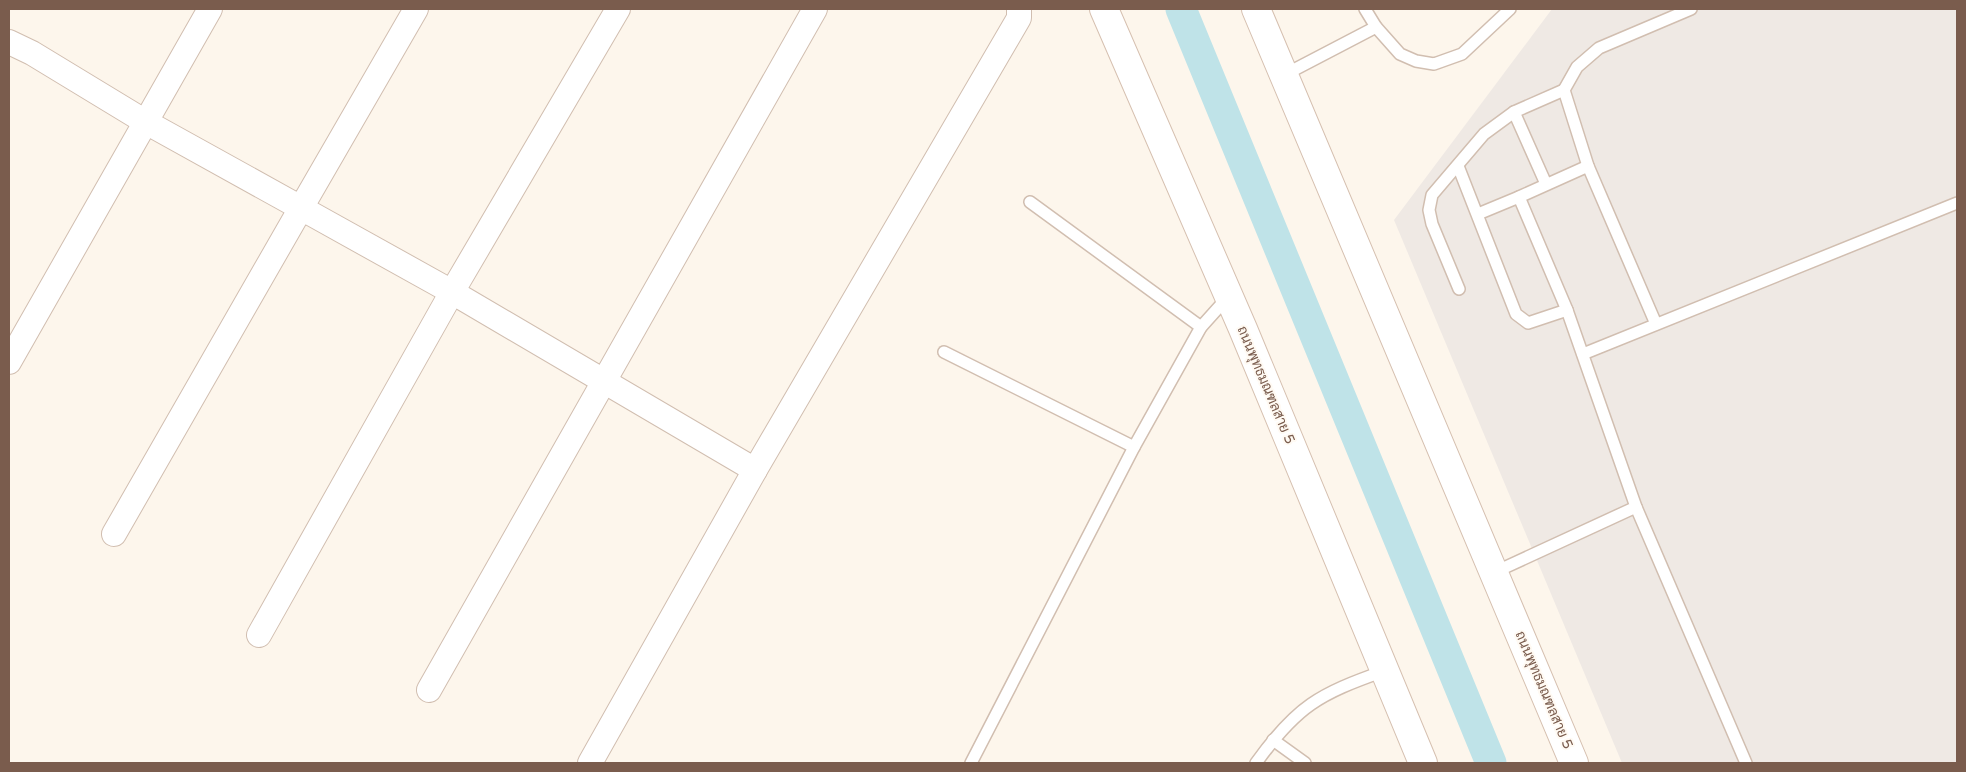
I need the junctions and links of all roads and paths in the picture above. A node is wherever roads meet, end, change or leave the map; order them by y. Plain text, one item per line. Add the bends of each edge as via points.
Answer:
1 (210, 9) edge
2 (416, 9) edge
3 (618, 9) edge
4 (815, 9) edge
5 (1019, 9) edge
6 (1104, 9) edge
7 (1256, 9) edge
8 (1365, 9) edge
9 (1510, 9) edge
10 (1691, 9) edge
11 (1376, 27) junction
12 (9, 42) edge
13 (1284, 76) junction
14 (1564, 90) junction
15 (1514, 112) junction
16 (144, 122) junction
17 (1458, 166) junction
18 (1588, 166) junction
19 (1546, 184) junction
20 (1519, 197) junction
21 (1030, 202) dead end
22 (1957, 203) edge
23 (301, 208) junction
24 (1478, 214) junction
25 (1459, 289) dead end
26 (452, 292) junction
27 (1228, 296) junction
28 (1567, 310) junction
29 (1656, 324) junction
30 (1201, 327) junction
31 (944, 352) dead end
32 (1582, 354) junction
33 (9, 362) edge
34 (604, 382) junction
35 (1134, 447) junction
36 (755, 470) junction
37 (1636, 508) junction
38 (114, 534) dead end
39 (1495, 572) junction
40 (259, 635) dead end
41 (1384, 671) junction
42 (429, 690) dead end
43 (1273, 740) junction
44 (590, 763) edge
45 (971, 763) edge
46 (1256, 763) edge
47 (1305, 763) edge
48 (1423, 763) edge
49 (1574, 763) edge
50 (1746, 763) edge

1 - 16 street
2 - 23 street
3 - 26 street
4 - 34 street
5 - 36 street via 1019,18
6 - 27 main road, ถนนพุทธมณฑลสาย 5
7 - 13 main road, ถนนพุทธมณฑลสาย 5
8 - 11 lane
9 - 11 lane via 1462,54 1434,64 1400,54
10 - 14 lane via 1599,48 1577,67
11 - 13 lane
12 - 16 street
13 - 39 main road, ถนนพุทธมณฑลสาย 5
14 - 15 lane
14 - 18 lane
15 - 17 lane via 1484,134
15 - 19 lane
16 - 23 street
16 - 33 street
17 - 24 lane
17 - 25 lane via 1432,195 1429,210
18 - 19 lane
18 - 29 lane
19 - 20 lane
20 - 24 lane
20 - 28 lane
21 - 30 lane
22 - 29 lane
23 - 26 street
23 - 38 street
24 - 28 lane via 1516,314 1528,323
26 - 34 street
26 - 40 street
27 - 30 lane
27 - 41 main road, ถนนพุทธมณฑลสาย 5
28 - 32 lane
29 - 32 lane
30 - 35 lane
31 - 35 lane
32 - 37 lane
34 - 36 street
34 - 42 street
35 - 45 lane
36 - 44 street
37 - 39 lane
37 - 50 lane
39 - 49 main road, ถนนพุทธมณฑลสาย 5
41 - 43 lane via 1340,686 1312,702
41 - 48 main road, ถนนพุทธมณฑลสาย 5
43 - 46 lane
43 - 47 lane

